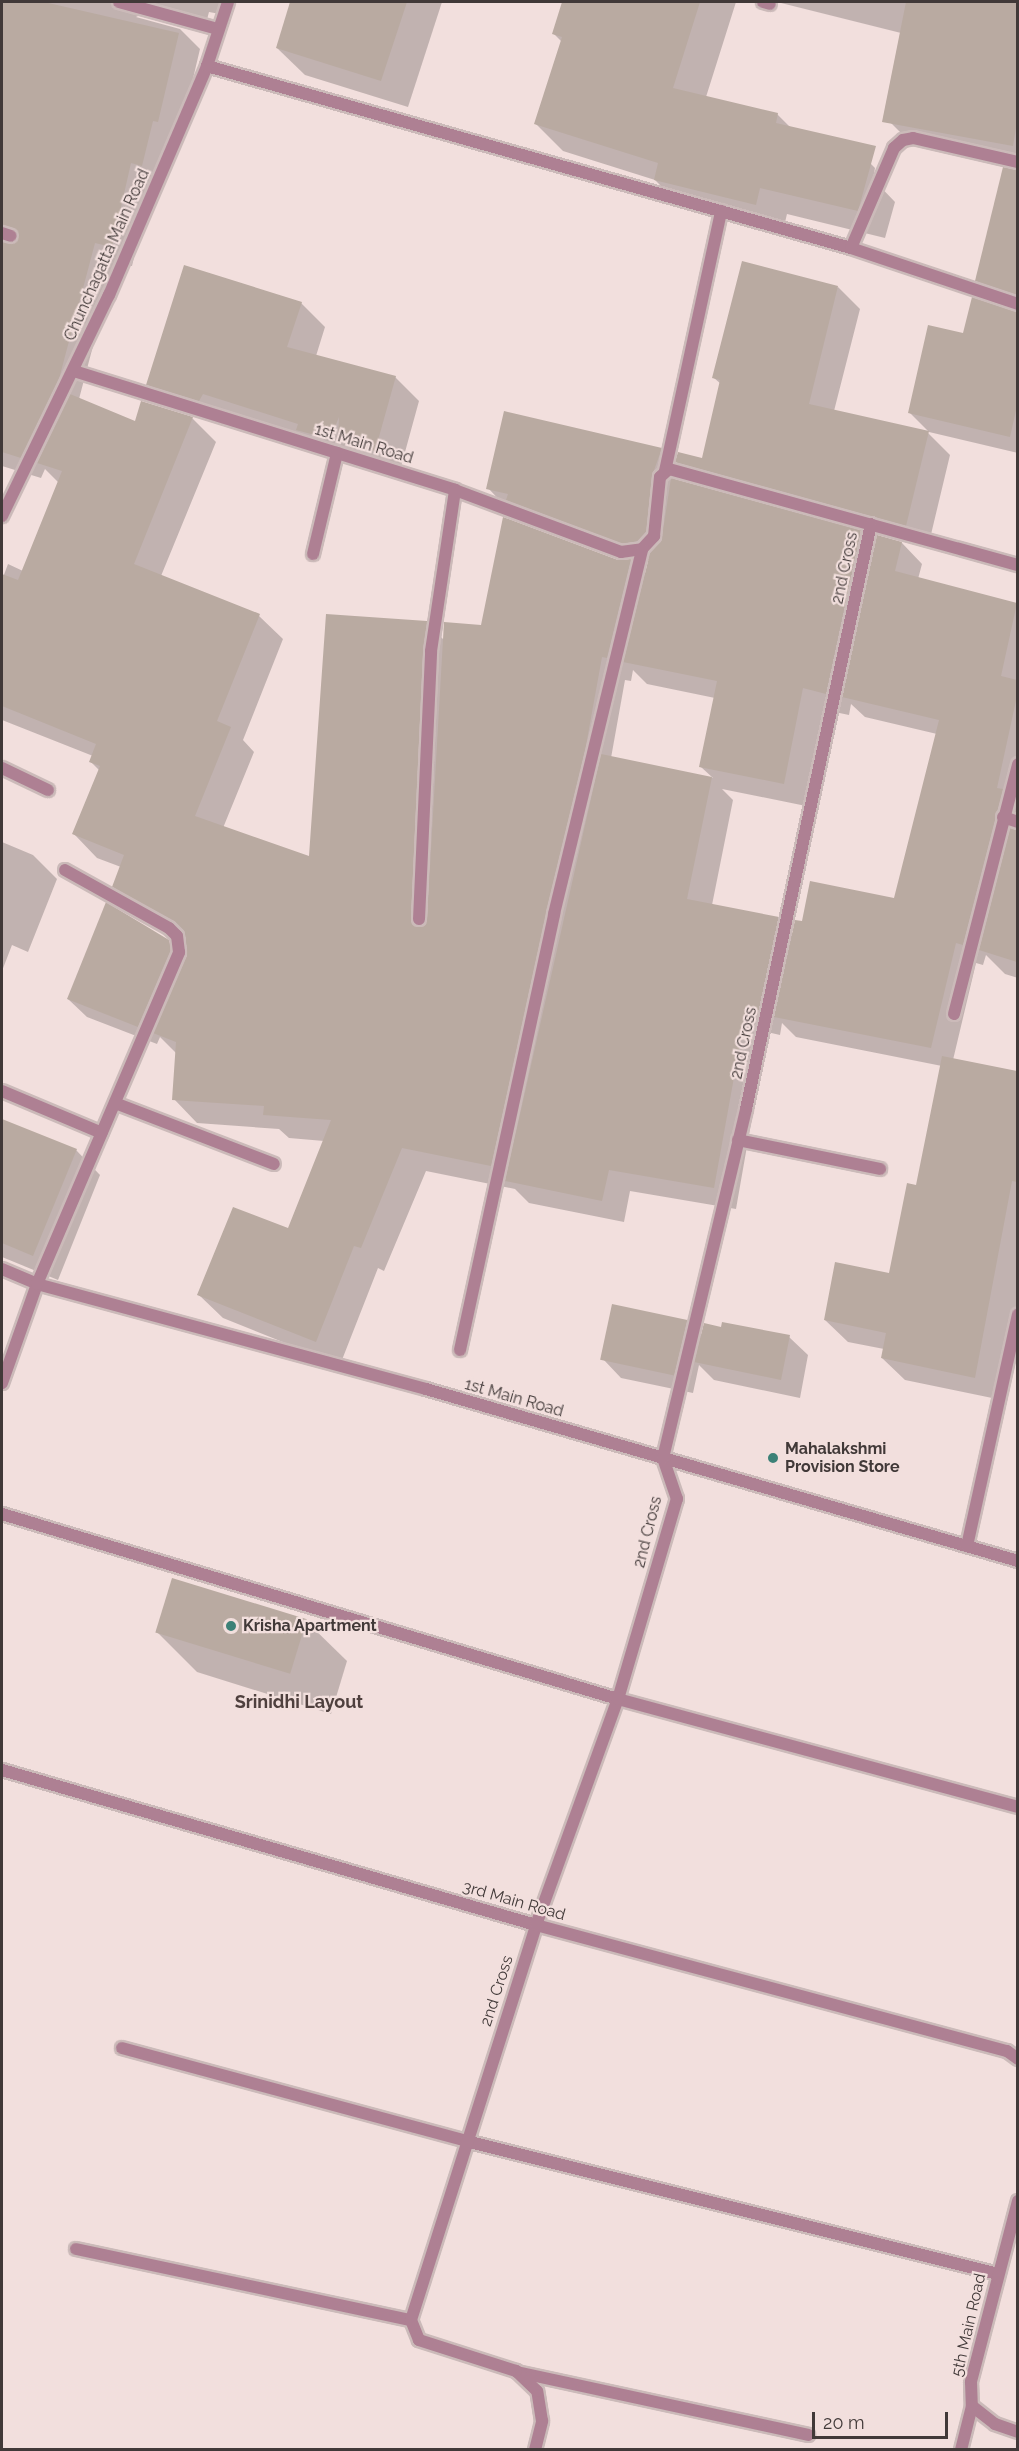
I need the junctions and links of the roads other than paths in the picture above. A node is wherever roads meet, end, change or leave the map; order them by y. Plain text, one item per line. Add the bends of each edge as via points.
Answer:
1 (119, 2) edge
2 (228, 2) edge
3 (218, 29) junction
4 (207, 66) junction
5 (1017, 162) edge
6 (721, 211) junction
7 (851, 248) junction
8 (1017, 304) edge
9 (74, 371) junction
10 (337, 453) junction
11 (665, 471) junction
12 (455, 490) junction
13 (7, 497) edge
14 (2, 516) edge
15 (871, 524) junction
16 (642, 549) junction
17 (313, 554) dead end
18 (1017, 565) edge
19 (1017, 764) edge
20 (2, 768) edge
21 (48, 790) dead end
22 (1003, 817) junction
23 (1017, 822) edge
24 (65, 870) dead end
25 (419, 919) dead end
26 (954, 1014) dead end
27 (2, 1091) edge
28 (115, 1103) junction
29 (102, 1133) junction
30 (738, 1140) junction
31 (274, 1164) dead end
32 (880, 1169) dead end
33 (2, 1269) edge
34 (36, 1284) junction
35 (1017, 1315) edge
36 (460, 1350) dead end
37 (2, 1383) edge
38 (663, 1458) junction
39 (2, 1514) edge
40 (967, 1546) junction
41 (1017, 1561) edge
42 (618, 1699) junction
43 (2, 1770) edge
44 (1017, 1807) edge
45 (536, 1926) junction
46 (122, 2048) dead end
47 (1017, 2058) edge
48 (466, 2140) junction
49 (1017, 2201) edge
50 (76, 2249) dead end
51 (998, 2274) junction
52 (411, 2320) junction
53 (516, 2372) junction
54 (972, 2406) junction
55 (1017, 2432) edge
56 (808, 2434) dead end
57 (535, 2450) edge
58 (961, 2450) edge

1 - 3 street
2 - 3 street, Chunchagatta Main Road
3 - 4 street, Chunchagatta Main Road
4 - 6 street
4 - 9 street, Chunchagatta Main Road
5 - 7 street via 913,138 903,140 894,148
6 - 7 street
6 - 11 street
7 - 8 street
9 - 10 street, 1st Main Road
9 - 13 street, Chunchagatta Main Road
10 - 12 street, 1st Main Road
10 - 17 street
11 - 15 street via 674,470
11 - 16 street via 660,477 654,536
12 - 16 street, 1st Main Road via 621,552
12 - 25 street via 430,651
13 - 14 street, Chunchagatta Main Road
15 - 18 street
15 - 30 street, 2nd Cross
16 - 36 street via 554,914
19 - 22 street
20 - 21 street
22 - 23 street
22 - 26 street
24 - 28 street via 177,936 179,952
27 - 29 street
28 - 29 street
28 - 31 street
29 - 34 street
30 - 32 street
30 - 38 street, 2nd Cross
33 - 34 street, 1st Main Road
34 - 37 street
34 - 38 street, 1st Main Road
35 - 40 street
38 - 40 street, 1st Main Road
38 - 42 street, 2nd Cross via 677,1499
39 - 42 street
40 - 41 street, 1st Main Road
42 - 44 street
42 - 45 street, 2nd Cross
43 - 45 street, 3rd Main Road
45 - 47 street, 3rd Main Road via 1007,2050
45 - 48 street, 2nd Cross
46 - 48 street
48 - 51 street
48 - 52 street, 2nd Cross
49 - 51 street, 5th Main Road
50 - 52 street
51 - 54 street, 5th Main Road via 971,2382
52 - 53 street via 419,2340
53 - 56 street
53 - 57 street via 537,2391 542,2421
54 - 55 street via 994,2424
54 - 58 street, 5th Main Road

